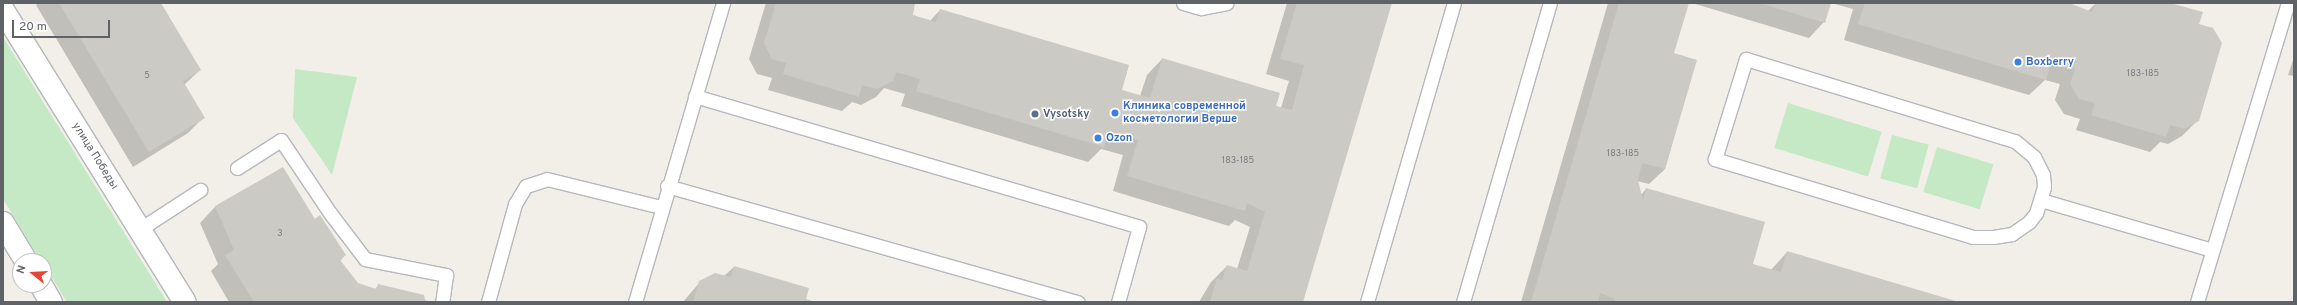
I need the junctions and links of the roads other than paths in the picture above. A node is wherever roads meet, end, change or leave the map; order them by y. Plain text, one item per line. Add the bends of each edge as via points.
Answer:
1 (723, 3) edge
2 (1184, 3) edge
3 (1227, 3) edge
4 (1454, 3) edge
5 (1550, 3) edge
6 (2288, 3) edge
7 (3, 10) edge
8 (695, 96) junction
9 (238, 168) dead end
10 (667, 186) junction
11 (200, 190) dead end
12 (2041, 200) junction
13 (661, 207) junction
14 (3, 223) edge
15 (140, 229) junction
16 (2212, 250) junction
17 (21, 253) edge
18 (46, 293) edge
19 (51, 302) edge
20 (186, 302) edge
21 (442, 302) edge
22 (488, 302) edge
23 (635, 302) edge
24 (1078, 302) edge
25 (1118, 302) edge
26 (1367, 302) edge
27 (1464, 302) edge
28 (2197, 302) edge

1 - 8 lane
2 - 3 lane via 1201,8
4 - 26 lane
5 - 27 lane
6 - 16 lane
7 - 15 street, улица Победы
8 - 10 lane
8 - 25 lane via 1139,227
9 - 21 lane via 280,140 365,259 446,275
10 - 13 lane
10 - 24 lane
11 - 15 lane
12 - 12 lane via 2044,187 2040,165 2028,150 2015,140 1746,59 1715,159 1979,238 2002,236 2020,229 2036,213
12 - 16 lane
13 - 22 lane via 547,179 526,186 515,204
13 - 23 lane
14 - 17 street
15 - 20 street, улица Победы
16 - 28 lane
18 - 19 street

